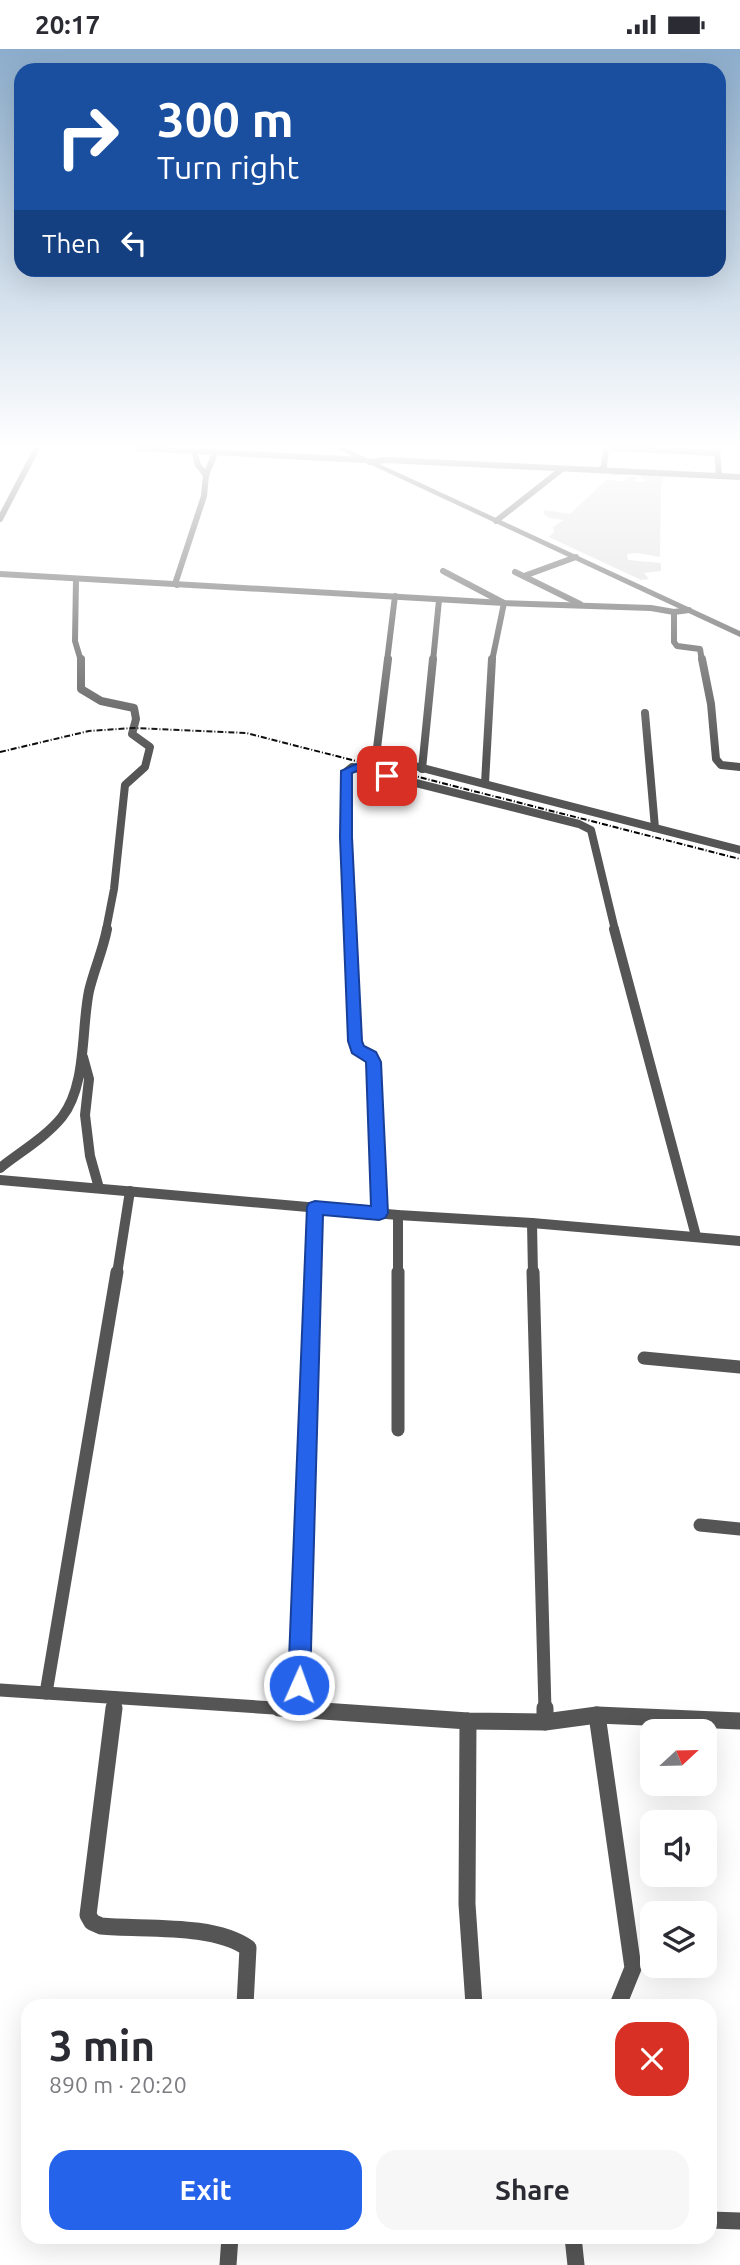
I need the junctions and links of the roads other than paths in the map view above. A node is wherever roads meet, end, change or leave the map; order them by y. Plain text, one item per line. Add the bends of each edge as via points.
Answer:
1 (186, 551) edge
2 (564, 551) edge
3 (576, 557) junction
4 (443, 571) dead end
5 (515, 572) dead end
6 (0, 574) edge
7 (524, 576) junction
8 (76, 579) junction
9 (177, 585) junction
10 (395, 596) junction
11 (439, 600) junction
12 (504, 603) junction
13 (583, 606) junction
14 (688, 610) junction
15 (674, 612) junction
16 (740, 634) edge
17 (645, 713) dead end
18 (406, 765) junction
19 (740, 767) edge
20 (422, 769) junction
21 (416, 783) junction
22 (485, 783) junction
23 (654, 828) junction
24 (740, 850) edge
25 (82, 1051) junction
26 (0, 1168) edge
27 (0, 1179) edge
28 (99, 1188) junction
29 (130, 1191) junction
30 (315, 1207) junction
31 (379, 1213) junction
32 (398, 1215) junction
33 (532, 1223) junction
34 (696, 1236) junction
35 (740, 1241) edge
36 (645, 1358) dead end
37 (740, 1367) edge
38 (398, 1430) dead end
39 (699, 1525) dead end
40 (740, 1529) edge
41 (0, 1690) edge
42 (46, 1693) junction
43 (115, 1698) junction
44 (298, 1710) junction
45 (597, 1715) junction
46 (468, 1721) junction
47 (740, 1721) edge
48 (545, 1722) junction
49 (245, 1999) edge
50 (474, 1999) edge
51 (620, 1999) edge
52 (717, 2220) edge
53 (740, 2221) edge
54 (230, 2244) edge
55 (574, 2244) edge
56 (228, 2265) edge
57 (576, 2265) edge

1 - 9 street
2 - 3 street
3 - 7 street
3 - 14 street
4 - 12 street
5 - 7 street
6 - 8 street
7 - 13 street
8 - 9 street
8 - 25 street via 75,641 81,656 81,688 101,701 134,708 132,734 149,747 145,767 125,785 116,877 89,992
9 - 10 street
10 - 11 street
10 - 18 street via 376,754
11 - 12 street
11 - 20 street
12 - 13 street
12 - 22 street via 490,669
13 - 15 street
14 - 15 street
14 - 16 street
15 - 19 street via 674,642 700,649 716,759 721,765
17 - 23 street
18 - 20 street
18 - 21 street via 405,772
20 - 22 street
21 - 31 street via 356,767 346,771 355,1041 357,1049 374,1062
21 - 34 street via 591,830
22 - 23 street
23 - 24 street
25 - 26 street via 72,1100 63,1116
25 - 28 street via 89,1079 85,1115
27 - 28 street
28 - 29 street
29 - 30 street
29 - 42 street
30 - 31 street
30 - 44 street
31 - 32 street
32 - 33 street
32 - 38 street
33 - 34 street
33 - 48 street via 532,1366 544,1587
34 - 35 street
36 - 37 street
39 - 40 street
41 - 42 street
42 - 43 street
43 - 44 street
43 - 49 street via 88,1915 101,1926 239,1940 248,1948
44 - 46 street
45 - 47 street
45 - 48 street
45 - 51 street via 633,1968
46 - 48 street
46 - 50 street via 467,1904
52 - 53 street
54 - 56 street
55 - 57 street

